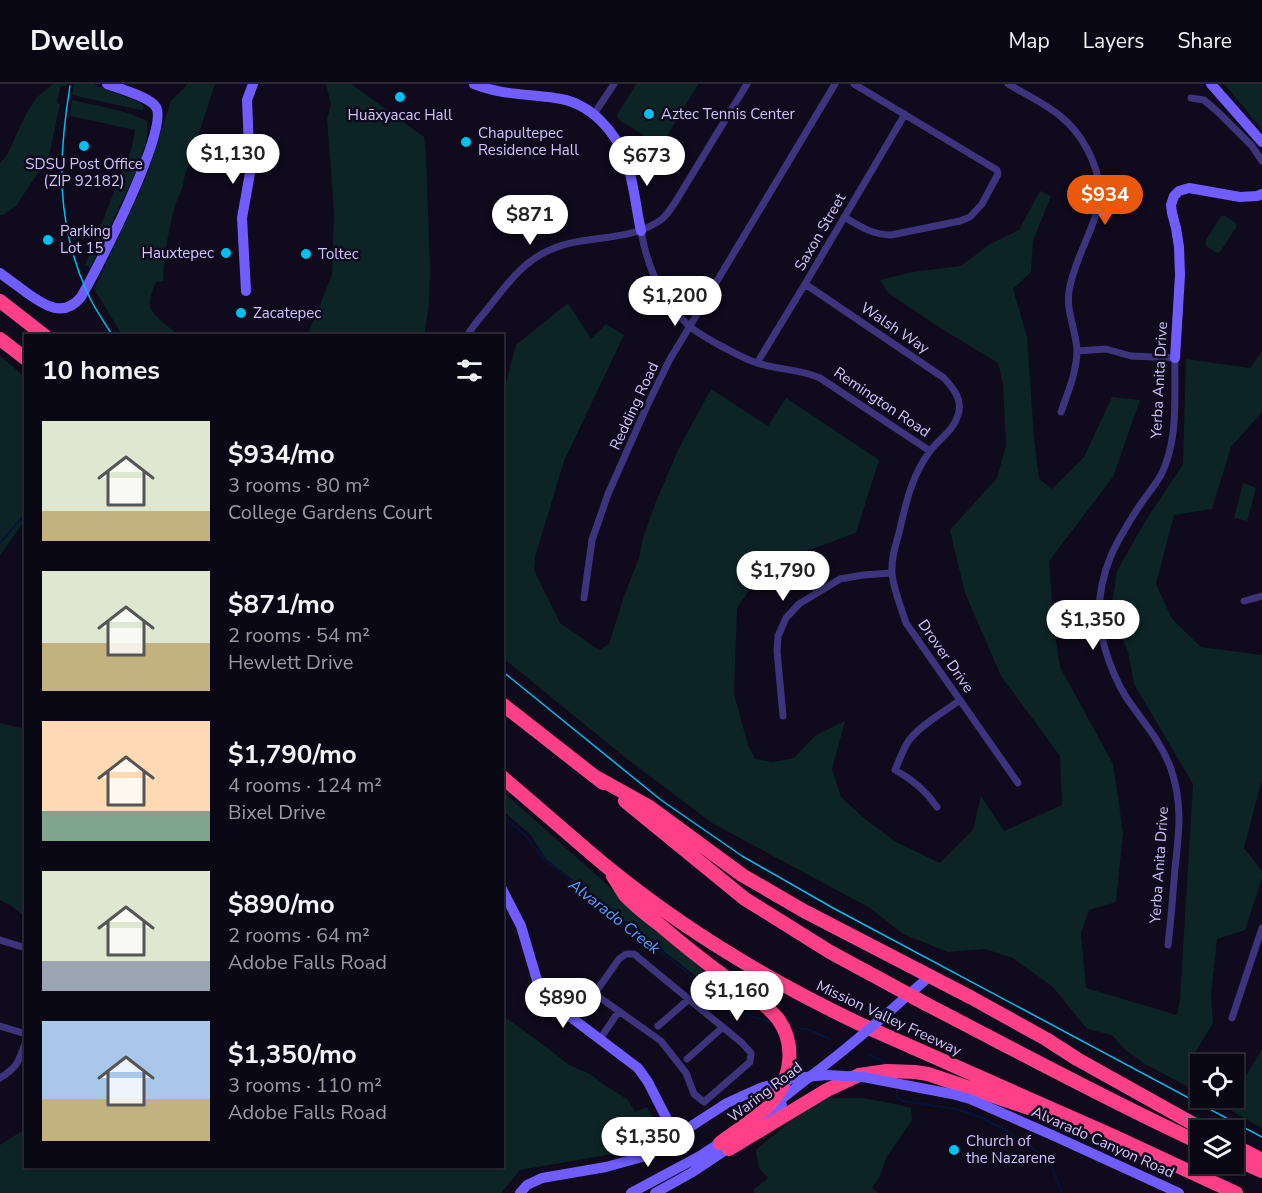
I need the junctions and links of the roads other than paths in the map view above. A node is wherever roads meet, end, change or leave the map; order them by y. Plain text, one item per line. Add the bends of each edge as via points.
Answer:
1 (107, 84) edge
2 (253, 84) edge
3 (474, 84) edge
4 (614, 84) edge
5 (747, 84) edge
6 (835, 84) edge
7 (854, 84) edge
8 (1008, 84) edge
9 (1211, 84) edge
10 (489, 87) edge
11 (510, 89) edge
12 (1191, 98) dead end
13 (594, 114) junction
14 (905, 114) junction
15 (1262, 142) edge
16 (1262, 161) edge
17 (1262, 194) edge
18 (844, 217) junction
19 (641, 231) junction
20 (0, 273) edge
21 (805, 284) junction
22 (246, 291) dead end
23 (0, 301) edge
24 (690, 327) junction
25 (42, 334) edge
26 (469, 334) edge
27 (0, 339) edge
28 (1077, 351) junction
29 (24, 357) edge
30 (1175, 358) junction
31 (756, 363) junction
32 (959, 403) joint
33 (1060, 412) dead end
34 (930, 452) junction
35 (892, 573) junction
36 (1262, 596) edge
37 (584, 598) dead end
38 (1244, 601) dead end
39 (960, 700) junction
40 (504, 706) edge
41 (783, 716) dead end
42 (596, 777) junction
43 (504, 779) edge
44 (1018, 783) dead end
45 (937, 807) dead end
46 (607, 867) junction
47 (504, 893) edge
48 (1262, 928) edge
49 (0, 940) edge
50 (1168, 945) dead end
51 (24, 947) edge
52 (930, 976) junction
53 (582, 985) dead end
54 (595, 993) junction
55 (689, 999) junction
56 (620, 1011) junction
57 (1232, 1018) dead end
58 (0, 1026) edge
59 (658, 1026) dead end
60 (723, 1027) junction
61 (24, 1034) edge
62 (600, 1039) junction
63 (24, 1046) edge
64 (687, 1059) dead end
65 (0, 1078) edge
66 (1190, 1122) edge
67 (1113, 1136) junction
68 (676, 1137) junction
69 (1190, 1138) edge
70 (725, 1146) junction
71 (1244, 1151) edge
72 (1262, 1160) edge
73 (1244, 1163) edge
74 (1262, 1171) edge
75 (520, 1193) edge
76 (631, 1193) edge
77 (655, 1193) edge
78 (1179, 1193) edge
79 (1236, 1193) edge

1 - 20 street via 145,98 156,105 159,113 141,176 81,297 70,307 53,308
2 - 22 street via 248,100 250,173 242,218
3 - 10 street, Remington Road
4 - 13 street
5 - 19 street via 676,201 662,218
6 - 24 street, Redding Road
7 - 14 street
8 - 28 street via 1067,122 1095,168 1101,192 1068,293
9 - 15 street
10 - 11 street, Remington Road
11 - 13 street, Remington Road via 564,99
12 - 16 street via 1204,100 1218,112
13 - 19 street, Remington Road via 618,142 627,164
14 - 18 street, Saxon Street
14 - 18 street via 997,170 981,204 970,217 960,221 891,235 870,232
17 - 30 street, Yerba Anita Drive via 1240,197 1189,188 1174,196 1171,205 1180,275
18 - 21 street, Saxon Street
19 - 24 street, Remington Road via 659,287
19 - 26 street via 572,242 534,258 514,275
21 - 31 street, Saxon Street
21 - 32 street, Walsh Way via 944,378
23 - 25 highway
24 - 31 street, Remington Road
24 - 37 street, Redding Road via 670,359 608,494 592,540
27 - 29 highway
28 - 30 street via 1106,349 1131,356
28 - 33 street via 1073,377
30 - 50 street, Yerba Anita Drive via 1173,440 1161,474 1110,556 1101,587 1099,616 1110,664 1124,695 1164,752 1178,792 1180,820
31 - 34 street, Remington Road via 820,378
32 - 34 street, Drover Drive via 955,423
34 - 35 street, Drover Drive via 908,492
35 - 39 street, Drover Drive via 906,623
35 - 41 street via 840,579 790,613 777,643
36 - 38 street
39 - 44 street, Drover Drive
39 - 45 street via 910,739 894,770 920,786
40 - 42 highway, Mission Valley Freeway
42 - 52 highway via 648,806 742,875
42 - 69 highway, Mission Valley Freeway, bridge via 745,899 830,952 1070,1080
43 - 46 highway, Mission Valley Freeway
46 - 67 highway, Mission Valley Freeway via 774,981 862,1025
46 - 70 highway via 626,896 769,1010 783,1029 790,1056 782,1087
47 - 62 street via 521,926 543,995
48 - 57 street
49 - 51 street
52 - 66 highway
52 - 70 street, Waring Road, bridge
53 - 54 street
54 - 55 street via 619,960 634,954
54 - 56 street
55 - 59 street
55 - 60 street
56 - 60 street via 662,1041 686,1073 694,1094 704,1102 750,1062 751,1053
56 - 62 street
58 - 61 street
60 - 64 street
62 - 68 street via 643,1074
63 - 65 street via 13,1070
67 - 70 highway via 940,1077 887,1071 859,1075
67 - 79 highway, Mission Valley Freeway
68 - 75 street, Alvarado Canyon Road via 642,1156 543,1178
68 - 78 street, Alvarado Canyon Road, bridge via 727,1103 760,1088 794,1078 863,1077 970,1099
70 - 76 street, Waring Road
70 - 77 street, Waring Road
71 - 72 highway
73 - 74 highway

